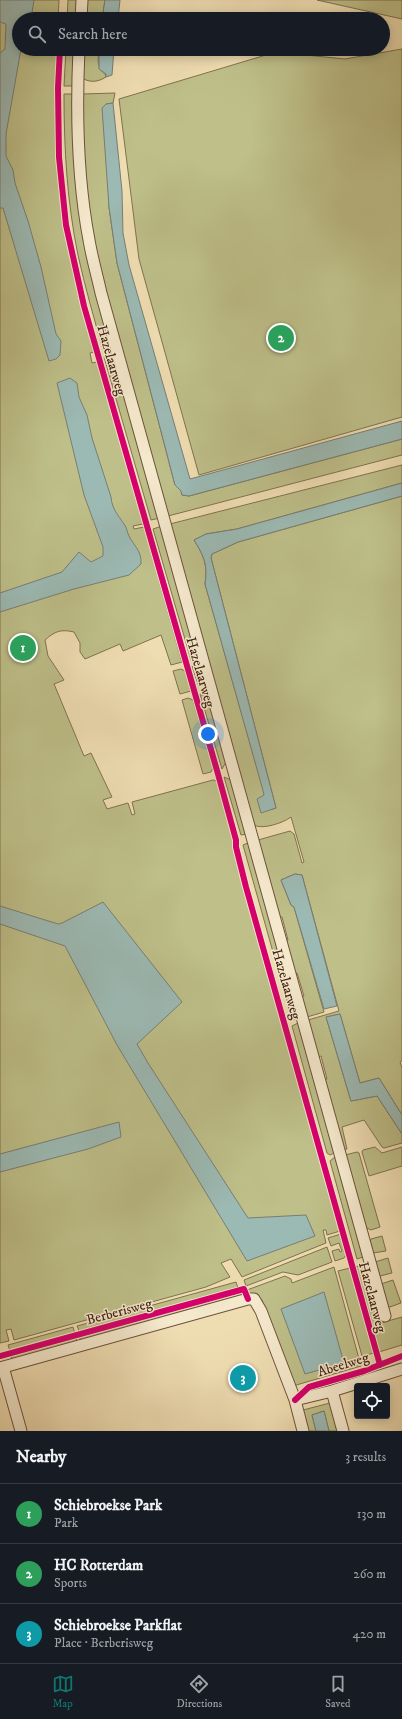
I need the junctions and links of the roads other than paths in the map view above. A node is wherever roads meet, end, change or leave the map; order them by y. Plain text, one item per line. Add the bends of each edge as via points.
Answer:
1 (82, 0) edge
2 (81, 12) edge
3 (79, 56) edge
4 (385, 1316) dead end
5 (1, 1367) edge
6 (402, 1369) edge
7 (332, 1391) junction
8 (295, 1400) junction
9 (21, 1431) edge
10 (303, 1431) edge
11 (343, 1431) edge

1 - 2 street
3 - 4 street, Hazelaarweg via 79,162 89,240 101,293
5 - 8 street, Berberisweg via 248,1299 254,1300 261,1311
5 - 9 street
6 - 7 street, Abeelweg
7 - 8 street, Abeelweg
7 - 11 street
8 - 10 street, Berberisweg

